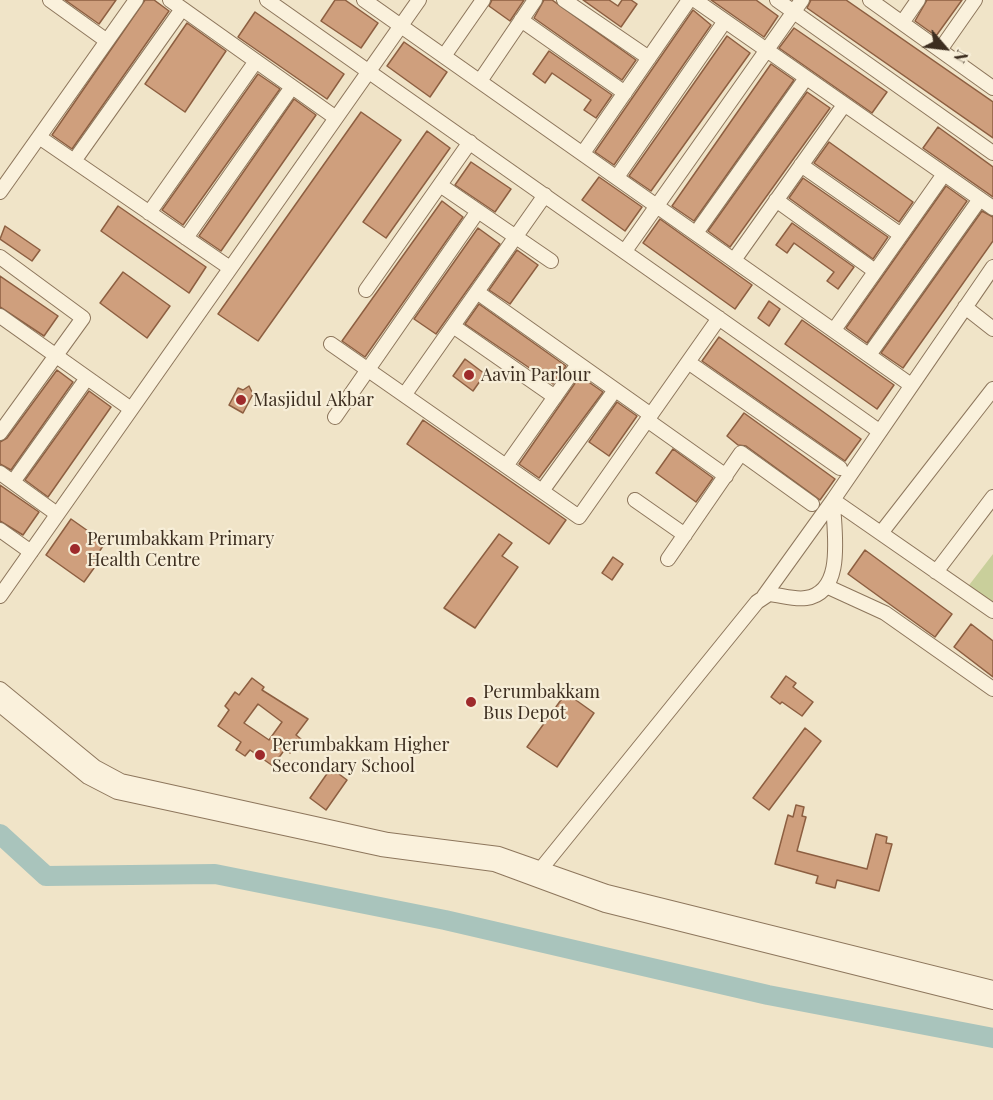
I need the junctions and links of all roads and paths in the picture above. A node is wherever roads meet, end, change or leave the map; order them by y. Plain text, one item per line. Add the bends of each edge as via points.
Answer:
1 (50, 0) edge
2 (136, 0) edge
3 (170, 0) edge
4 (267, 0) edge
5 (364, 0) edge
6 (419, 0) edge
7 (483, 0) edge
8 (536, 0) edge
9 (564, 0) edge
10 (689, 0) edge
11 (694, 0) edge
12 (777, 0) edge
13 (802, 0) edge
14 (870, 0) edge
15 (918, 0) edge
16 (975, 0) edge
17 (182, 9) junction
18 (794, 12) junction
19 (521, 20) junction
20 (725, 21) junction
21 (902, 23) junction
22 (401, 26) junction
23 (107, 41) junction
24 (940, 50) junction
25 (766, 51) junction
26 (444, 56) junction
27 (649, 58) junction
28 (256, 62) junction
29 (369, 70) junction
30 (806, 78) junction
31 (480, 81) junction
32 (292, 87) junction
33 (993, 88) edge
34 (625, 93) junction
35 (844, 105) junction
36 (336, 118) junction
37 (39, 137) junction
38 (470, 142) junction
39 (584, 153) junction
40 (993, 153) edge
41 (74, 161) junction
42 (801, 165) junction
43 (944, 174) junction
44 (617, 177) junction
45 (440, 185) junction
46 (0, 192) edge
47 (545, 195) junction
48 (980, 199) junction
49 (776, 200) junction
50 (658, 206) junction
51 (993, 208) edge
52 (478, 211) junction
53 (149, 213) junction
54 (696, 233) junction
55 (901, 235) junction
56 (516, 237) junction
57 (186, 238) junction
58 (626, 251) junction
59 (0, 257) edge
60 (734, 260) junction
61 (551, 261) dead end
62 (993, 267) edge
63 (230, 268) junction
64 (875, 271) junction
65 (366, 290) dead end
66 (477, 292) junction
67 (965, 307) junction
68 (0, 316) edge
69 (719, 318) junction
70 (453, 326) junction
71 (993, 329) edge
72 (834, 330) junction
73 (331, 344) dead end
74 (869, 355) junction
75 (56, 356) junction
76 (688, 362) junction
77 (578, 364) junction
78 (368, 369) junction
79 (87, 378) junction
80 (911, 384) junction
81 (993, 389) edge
82 (615, 390) junction
83 (405, 394) junction
84 (555, 397) junction
85 (131, 409) junction
86 (335, 417) dead end
87 (649, 418) junction
88 (879, 430) junction
89 (0, 433) edge
90 (506, 466) junction
91 (840, 468) dead end
92 (0, 473) edge
93 (726, 476) junction
94 (13, 482) junction
95 (542, 491) junction
96 (993, 497) edge
97 (635, 500) dead end
98 (833, 500) junction
99 (812, 504) dead end
100 (57, 514) junction
101 (0, 530) edge
102 (881, 533) junction
103 (684, 535) junction
104 (31, 552) junction
105 (668, 558) dead end
106 (936, 572) junction
107 (826, 586) junction
108 (0, 596) edge
109 (764, 596) junction
110 (993, 611) edge
111 (993, 688) edge
112 (0, 689) edge
113 (0, 705) edge
114 (537, 874) junction
115 (993, 988) edge
116 (993, 1002) edge

1 - 23 street
2 - 23 street
3 - 17 street
4 - 29 street
5 - 22 street
6 - 22 street
7 - 26 street
8 - 19 street
9 - 27 street
10 - 27 street
11 - 20 street
12 - 18 street
13 - 18 street
14 - 21 street
15 - 21 street
16 - 24 street
17 - 28 street
17 - 41 street
18 - 25 street
18 - 40 street
19 - 31 street
19 - 34 street
20 - 25 street
20 - 44 street
21 - 24 street
22 - 26 street
22 - 29 street
23 - 37 street
24 - 33 street
25 - 30 street
25 - 50 street
26 - 31 street
27 - 34 street
28 - 32 street
28 - 53 street
29 - 36 street
29 - 38 street
30 - 35 street
30 - 54 street
31 - 39 street
32 - 36 street
32 - 57 street
34 - 39 street
35 - 42 street
35 - 43 street
36 - 63 street
37 - 41 street
37 - 46 street
38 - 45 street
38 - 47 street
39 - 44 street
41 - 53 street
42 - 49 street
42 - 55 street
43 - 48 street
43 - 55 street
44 - 50 street
45 - 52 street
45 - 65 street
47 - 56 street
47 - 58 street
48 - 51 street
48 - 74 street
49 - 60 street
49 - 64 street
50 - 54 street
50 - 58 street
52 - 56 street
52 - 78 street
53 - 57 street
54 - 60 street
55 - 64 street
56 - 61 street
56 - 66 street
57 - 63 street
58 - 69 street
59 - 75 street via 83,318
60 - 72 street
62 - 67 street
63 - 85 street
64 - 72 street
66 - 70 street
66 - 77 street
67 - 71 street
67 - 80 street
68 - 75 street
69 - 76 street
69 - 88 street
70 - 83 street
70 - 84 street
72 - 74 street
73 - 78 street
74 - 80 street
75 - 79 street
75 - 89 street
76 - 87 street
76 - 91 street
77 - 82 street
77 - 84 street
78 - 83 street
78 - 86 street
79 - 85 street
79 - 94 street
80 - 88 street
81 - 102 street
82 - 87 street
82 - 95 street
83 - 90 street
84 - 90 street
85 - 100 street
87 - 93 street
87 - 95 street via 579,517
88 - 98 street
90 - 95 street
92 - 94 street
93 - 99 street via 741,453
93 - 103 street
94 - 100 street
96 - 106 street
97 - 103 street
98 - 102 street
98 - 107 street via 835,560
98 - 109 street
100 - 104 street
101 - 104 street
102 - 106 street
103 - 105 street
104 - 108 street
106 - 110 street
107 - 109 street via 807,598
107 - 111 street via 885,614
109 - 114 street
112 - 114 street via 95,767 121,781 388,840 499,854
113 - 114 street via 88,777 117,792 381,849 494,864
114 - 115 street
114 - 116 street via 605,905

